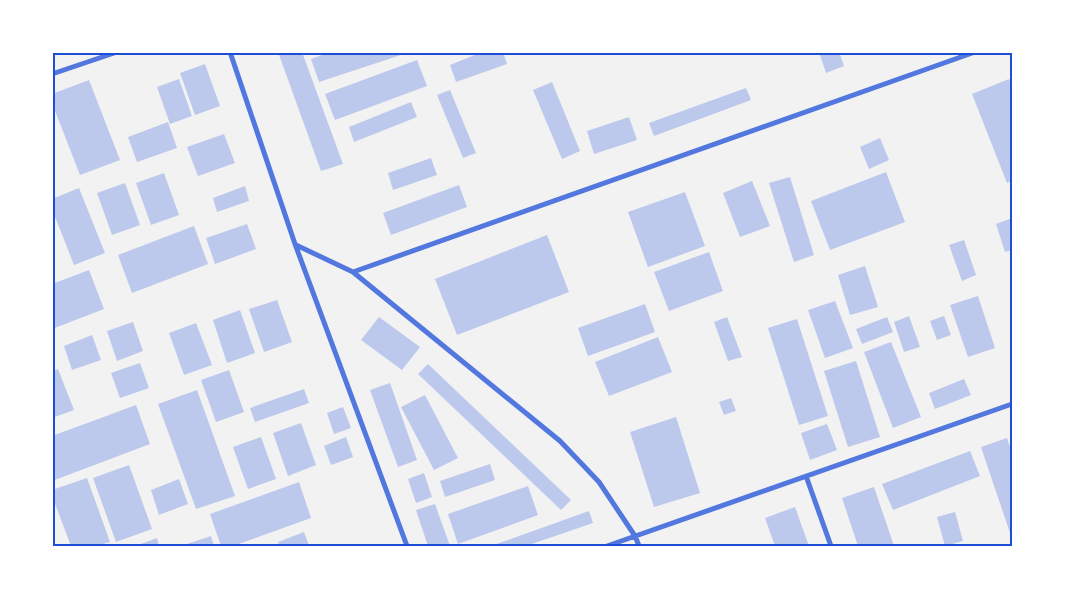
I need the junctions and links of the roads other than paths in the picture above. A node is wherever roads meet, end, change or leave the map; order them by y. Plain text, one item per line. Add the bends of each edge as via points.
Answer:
1 (117, 52) edge
2 (230, 52) edge
3 (975, 52) edge
4 (52, 74) edge
5 (295, 244) junction
6 (353, 272) junction
7 (1012, 404) edge
8 (806, 476) junction
9 (635, 536) junction
10 (407, 546) edge
11 (606, 546) edge
12 (639, 546) edge
13 (831, 546) edge

1 - 4 street
2 - 5 street
3 - 6 street
5 - 6 street
5 - 10 street
6 - 9 street via 560,441 599,482
7 - 8 street
8 - 9 street
8 - 13 street
9 - 11 street
9 - 12 street

